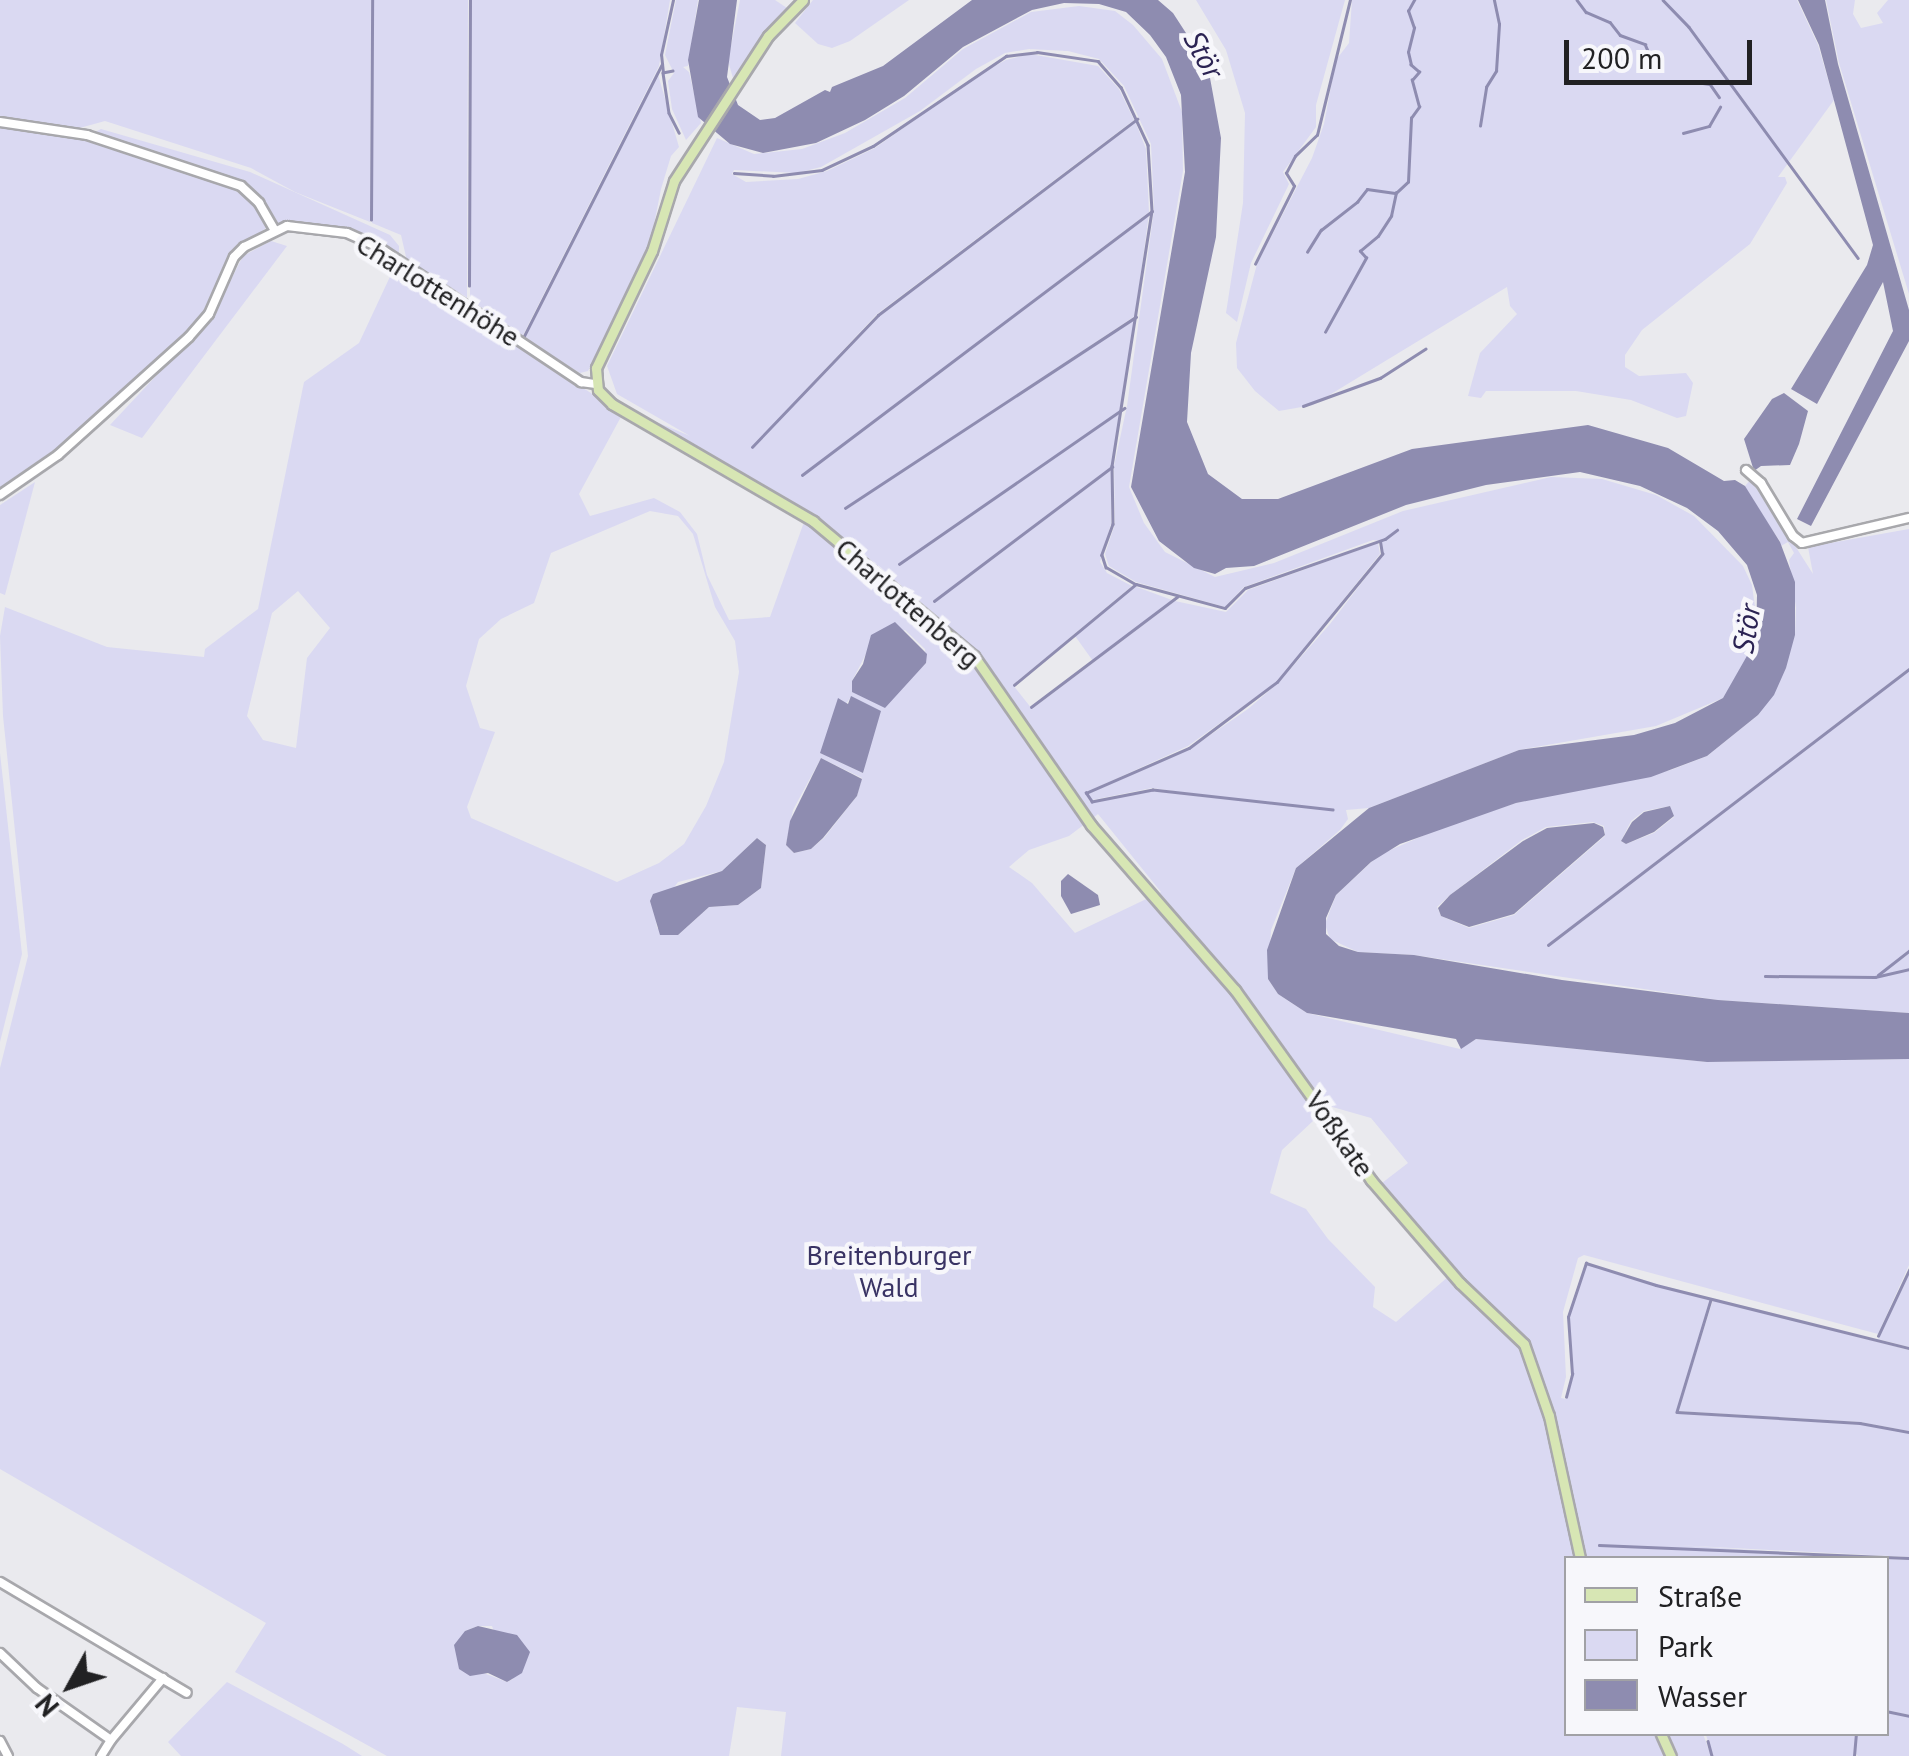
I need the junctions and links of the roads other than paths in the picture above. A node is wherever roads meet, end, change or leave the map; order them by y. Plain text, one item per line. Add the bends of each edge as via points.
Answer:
1 (803, 0) edge
2 (0, 122) edge
3 (273, 232) junction
4 (596, 384) junction
5 (1750, 472) dead end
6 (0, 495) edge
7 (1909, 518) edge
8 (1167, 913) joint
9 (1580, 1556) edge
10 (0, 1583) edge
11 (0, 1653) edge
12 (163, 1678) junction
13 (187, 1693) dead end
14 (110, 1740) junction
15 (0, 1741) edge
16 (8, 1756) edge
17 (100, 1756) edge

1 - 4 main road via 768,36 670,188 652,250 596,368
2 - 3 street via 87,136 241,186 259,202
3 - 4 street, Charlottenhöhe via 300,225 351,234 581,382
3 - 6 street via 234,257 209,314 189,336 58,455
4 - 8 main road, Charlottenberg via 612,404 813,521 966,648 1101,838
5 - 7 street via 1793,536 1807,543
8 - 9 main road, Voßkate via 1247,1005 1371,1180 1460,1283 1524,1344 1549,1416
10 - 12 street
11 - 14 street
12 - 13 street
12 - 14 street
14 - 17 street
15 - 16 street

